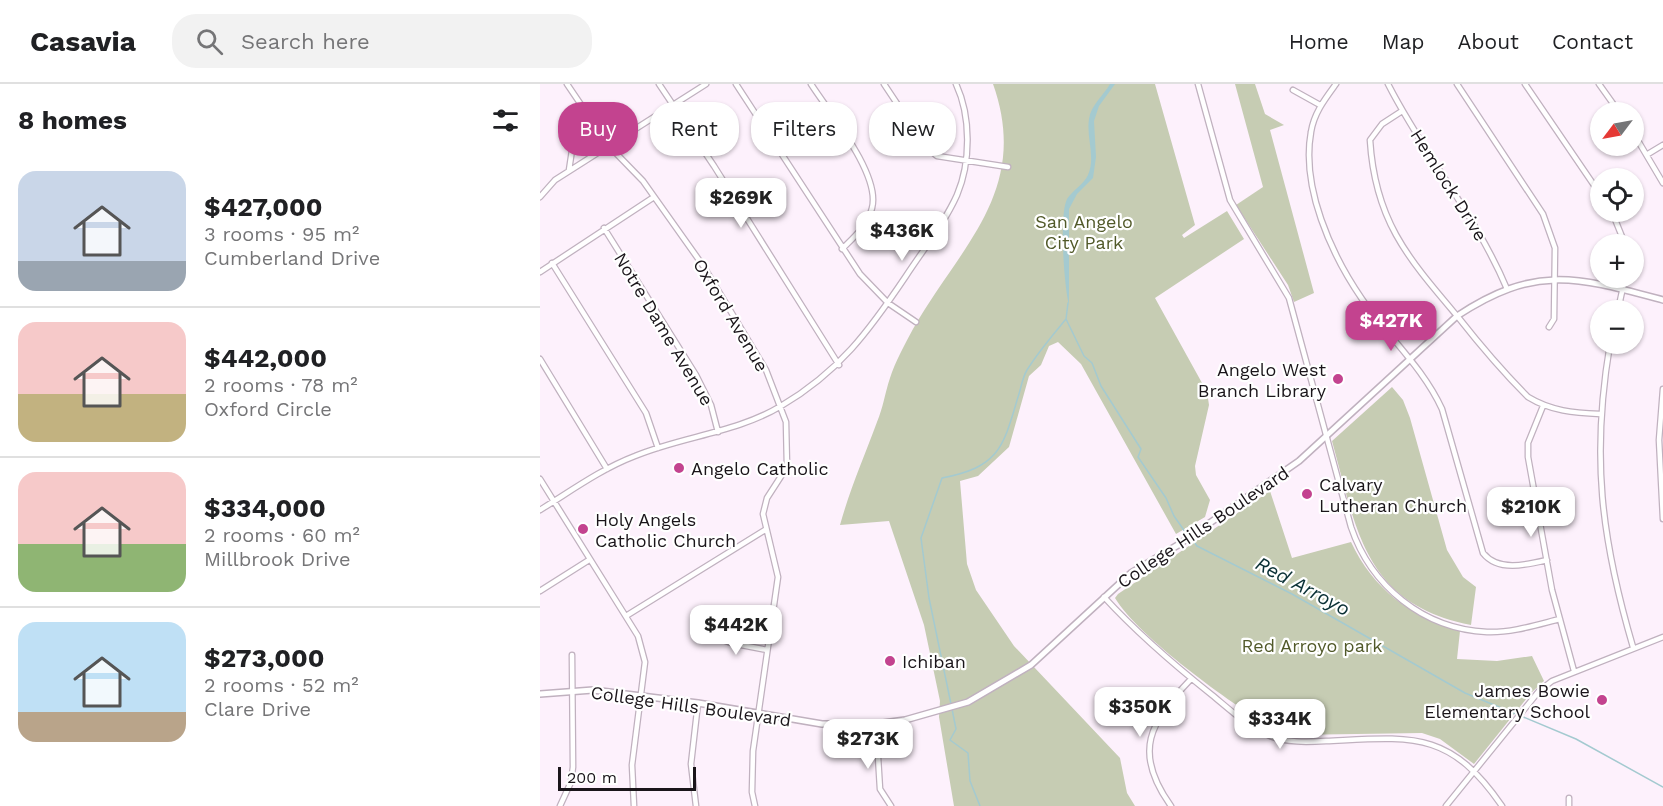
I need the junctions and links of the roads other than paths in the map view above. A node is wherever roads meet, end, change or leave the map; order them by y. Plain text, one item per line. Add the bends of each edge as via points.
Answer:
1 (567, 84) edge
2 (659, 84) edge
3 (706, 84) edge
4 (736, 84) edge
5 (811, 84) edge
6 (884, 84) edge
7 (956, 84) edge
8 (1198, 84) edge
9 (1336, 84) edge
10 (1388, 84) edge
11 (1457, 84) edge
12 (1526, 84) edge
13 (1599, 84) edge
14 (1293, 90) dead end
15 (578, 102) edge
16 (670, 102) edge
17 (678, 102) edge
18 (1612, 102) edge
19 (1320, 105) junction
20 (1402, 111) junction
21 (1663, 145) edge
22 (1644, 148) edge
23 (1648, 154) junction
24 (571, 156) edge
25 (592, 156) edge
26 (619, 156) edge
27 (707, 156) edge
28 (965, 162) junction
29 (1008, 167) dead end
30 (569, 170) junction
31 (1590, 179) edge
32 (1663, 183) edge
33 (654, 196) junction
34 (540, 197) edge
35 (603, 228) junction
36 (842, 249) junction
37 (552, 263) junction
38 (540, 272) edge
39 (1555, 278) junction
40 (1507, 288) junction
41 (1623, 290) junction
42 (1620, 300) edge
43 (1663, 300) edge
44 (888, 303) junction
45 (1457, 316) junction
46 (916, 322) dead end
47 (1549, 327) dead end
48 (1609, 354) edge
49 (540, 359) edge
50 (1412, 359) junction
51 (839, 365) junction
52 (1663, 389) edge
53 (1543, 406) junction
54 (780, 407) junction
55 (1600, 414) junction
56 (718, 432) junction
57 (1326, 438) junction
58 (658, 448) junction
59 (607, 469) junction
60 (540, 479) edge
61 (554, 501) junction
62 (540, 510) edge
63 (1663, 519) edge
64 (765, 530) junction
65 (589, 560) junction
66 (1547, 560) junction
67 (540, 591) edge
68 (1104, 597) junction
69 (626, 616) junction
70 (1560, 619) junction
71 (712, 636) dead end
72 (1663, 637) edge
73 (1633, 647) junction
74 (768, 650) junction
75 (572, 655) dead end
76 (1574, 671) junction
77 (1191, 679) junction
78 (573, 690) junction
79 (540, 694) edge
80 (642, 697) junction
81 (698, 703) junction
82 (757, 714) junction
83 (876, 724) junction
84 (1475, 771) junction
85 (1569, 798) dead end
86 (560, 806) edge
87 (634, 806) edge
88 (696, 806) edge
89 (755, 806) edge
90 (891, 806) edge
91 (1171, 806) edge
92 (1446, 806) edge
93 (1502, 806) edge
94 (1569, 806) edge

1 - 15 street, Oxford Avenue
2 - 16 street
3 - 17 street
4 - 36 street
5 - 36 street via 864,166 873,190 872,207 862,229
6 - 28 street via 926,147 937,156
7 - 28 street via 966,114
8 - 57 street via 1230,200 1289,298
9 - 19 street
10 - 20 street, Hemlock Drive
11 - 39 street via 1543,214 1555,248
12 - 31 street
13 - 18 street
14 - 19 street
19 - 50 street via 1308,153 1322,216 1352,284
20 - 40 street, Hemlock Drive via 1486,242
20 - 45 street via 1382,124 1370,140 1378,197 1407,255 1430,288
21 - 23 street
22 - 23 street
23 - 32 street
24 - 30 street
25 - 30 street
26 - 33 street, Oxford Avenue
27 - 51 street
28 - 29 street
28 - 44 street via 957,194
30 - 34 street
33 - 35 street
33 - 54 street, Oxford Avenue via 751,343
35 - 37 street
35 - 56 street, Notre Dame Avenue via 696,375 711,405
36 - 44 street
37 - 38 street
37 - 58 street via 646,413
39 - 40 street, College Hills Boulevard
39 - 41 street, College Hills Boulevard via 1591,281
39 - 47 street via 1554,319
40 - 45 street, College Hills Boulevard
41 - 42 street
41 - 43 street, College Hills Boulevard
44 - 46 street
44 - 51 street
45 - 50 street, College Hills Boulevard
45 - 53 street via 1510,379
48 - 55 street
49 - 59 street
50 - 57 street, College Hills Boulevard
50 - 66 street via 1442,409 1483,553 1490,561 1502,564 1526,565
51 - 54 street
52 - 63 street via 1659,440
53 - 55 street via 1571,413
53 - 66 street via 1528,442 1528,457
54 - 56 street via 751,422
54 - 64 street, Oxford Avenue via 786,422 787,467 767,498 763,513
55 - 73 street via 1607,543 1616,592
56 - 58 street
57 - 68 street, College Hills Boulevard via 1200,530 1131,573
57 - 70 street via 1356,543 1382,583 1405,603 1433,620 1489,632
58 - 59 street
59 - 61 street
60 - 61 street
61 - 62 street
61 - 65 street
64 - 69 street
64 - 74 street, Oxford Avenue via 778,577
65 - 67 street
65 - 69 street
66 - 70 street
68 - 77 street via 1139,635
68 - 83 street, College Hills Boulevard via 1030,665 968,702
69 - 80 street via 638,636 645,662
70 - 76 street
71 - 74 street
72 - 73 street
73 - 76 street
74 - 82 street, Oxford Avenue
75 - 78 street
76 - 84 street via 1539,691
77 - 84 street via 1268,735 1308,741 1406,738 1428,742
77 - 91 street via 1168,703 1153,731 1150,766 1154,782
78 - 79 street, College Hills Boulevard
78 - 80 street, College Hills Boulevard
78 - 86 street via 573,767
80 - 81 street, College Hills Boulevard
80 - 87 street via 632,765
81 - 82 street, College Hills Boulevard
81 - 88 street via 691,764
82 - 83 street, College Hills Boulevard via 822,724
82 - 89 street, Oxford Avenue via 752,771
83 - 90 street via 880,789
84 - 92 street
84 - 93 street
85 - 94 street

